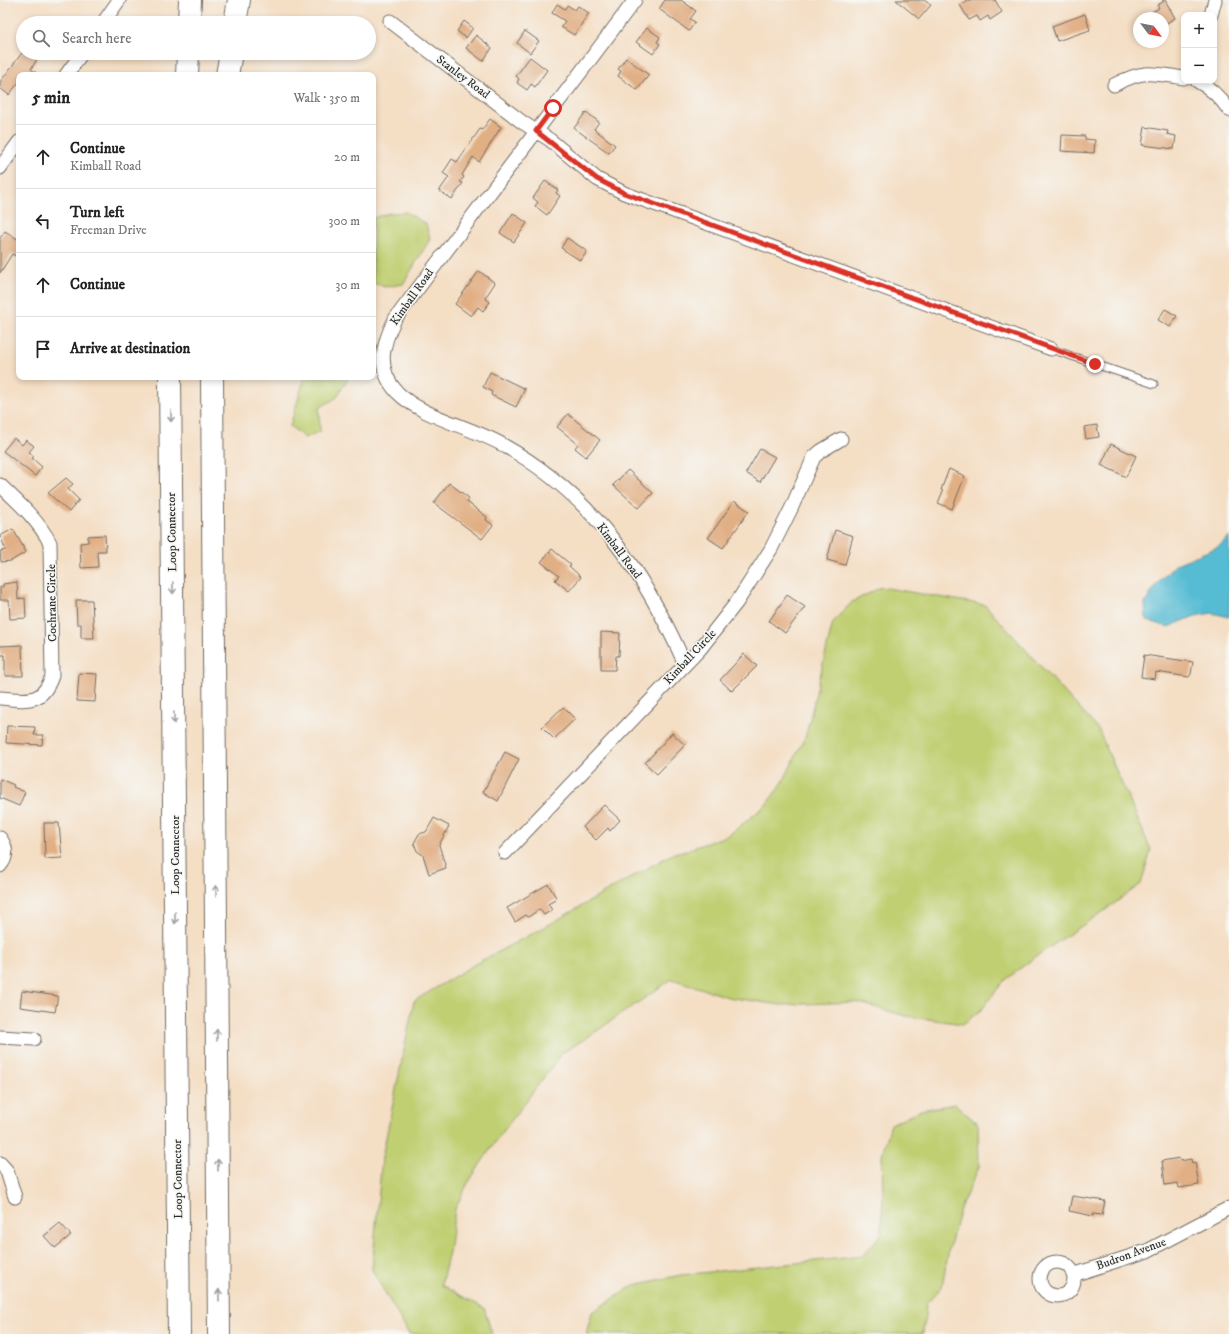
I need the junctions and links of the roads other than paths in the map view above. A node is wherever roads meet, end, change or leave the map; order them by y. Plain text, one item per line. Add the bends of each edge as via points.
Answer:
1 (119, 0) edge
2 (190, 0) edge
3 (230, 0) edge
4 (239, 0) edge
5 (635, 0) edge
6 (1215, 0) edge
7 (1212, 12) edge
8 (108, 16) edge
9 (189, 16) edge
10 (229, 16) edge
11 (237, 16) edge
12 (390, 21) dead end
13 (77, 60) edge
14 (188, 60) edge
15 (225, 60) edge
16 (230, 60) edge
17 (68, 72) edge
18 (187, 72) edge
19 (224, 72) edge
20 (228, 72) edge
21 (1181, 78) edge
22 (1203, 84) edge
23 (1114, 85) dead end
24 (1229, 110) edge
25 (536, 131) junction
26 (16, 146) edge
27 (1, 164) edge
28 (1051, 349) joint
29 (170, 380) edge
30 (212, 380) edge
31 (1154, 384) dead end
32 (841, 439) dead end
33 (0, 485) edge
34 (685, 664) junction
35 (0, 698) edge
36 (0, 838) edge
37 (505, 853) dead end
38 (0, 866) edge
39 (0, 1037) edge
40 (34, 1039) dead end
41 (0, 1163) edge
42 (15, 1197) dead end
43 (1229, 1208) edge
44 (1073, 1275) dead end
45 (179, 1334) edge
46 (219, 1334) edge

1 - 8 street
2 - 9 highway
3 - 10 highway
4 - 11 highway
5 - 25 street, Kimball Road
6 - 7 street
12 - 25 street, Stanley Road
13 - 17 street
14 - 18 highway
15 - 19 highway
16 - 20 highway
21 - 23 street via 1145,73 1131,76
22 - 24 street via 1209,87
25 - 28 street, Stanley Road via 597,179 624,193
25 - 34 street, Kimball Road via 395,320 386,336 382,351 384,365 389,380 397,392 412,404 502,444 550,476 574,497 598,522 637,571 658,607
26 - 27 street
28 - 31 lane
29 -> 45 highway, Loop Connector
46 -> 30 highway
32 - 34 street, Kimball Circle via 814,457 791,509 754,577 718,628
33 - 35 street, Cochrane Circle via 40,527 50,543 52,676 48,688 42,695 33,699
34 - 37 street, Kimball Circle
36 - 38 street via 6,850 6,857
39 - 40 street
41 - 42 street via 7,1171
43 - 44 street, Budron Avenue via 1147,1251

